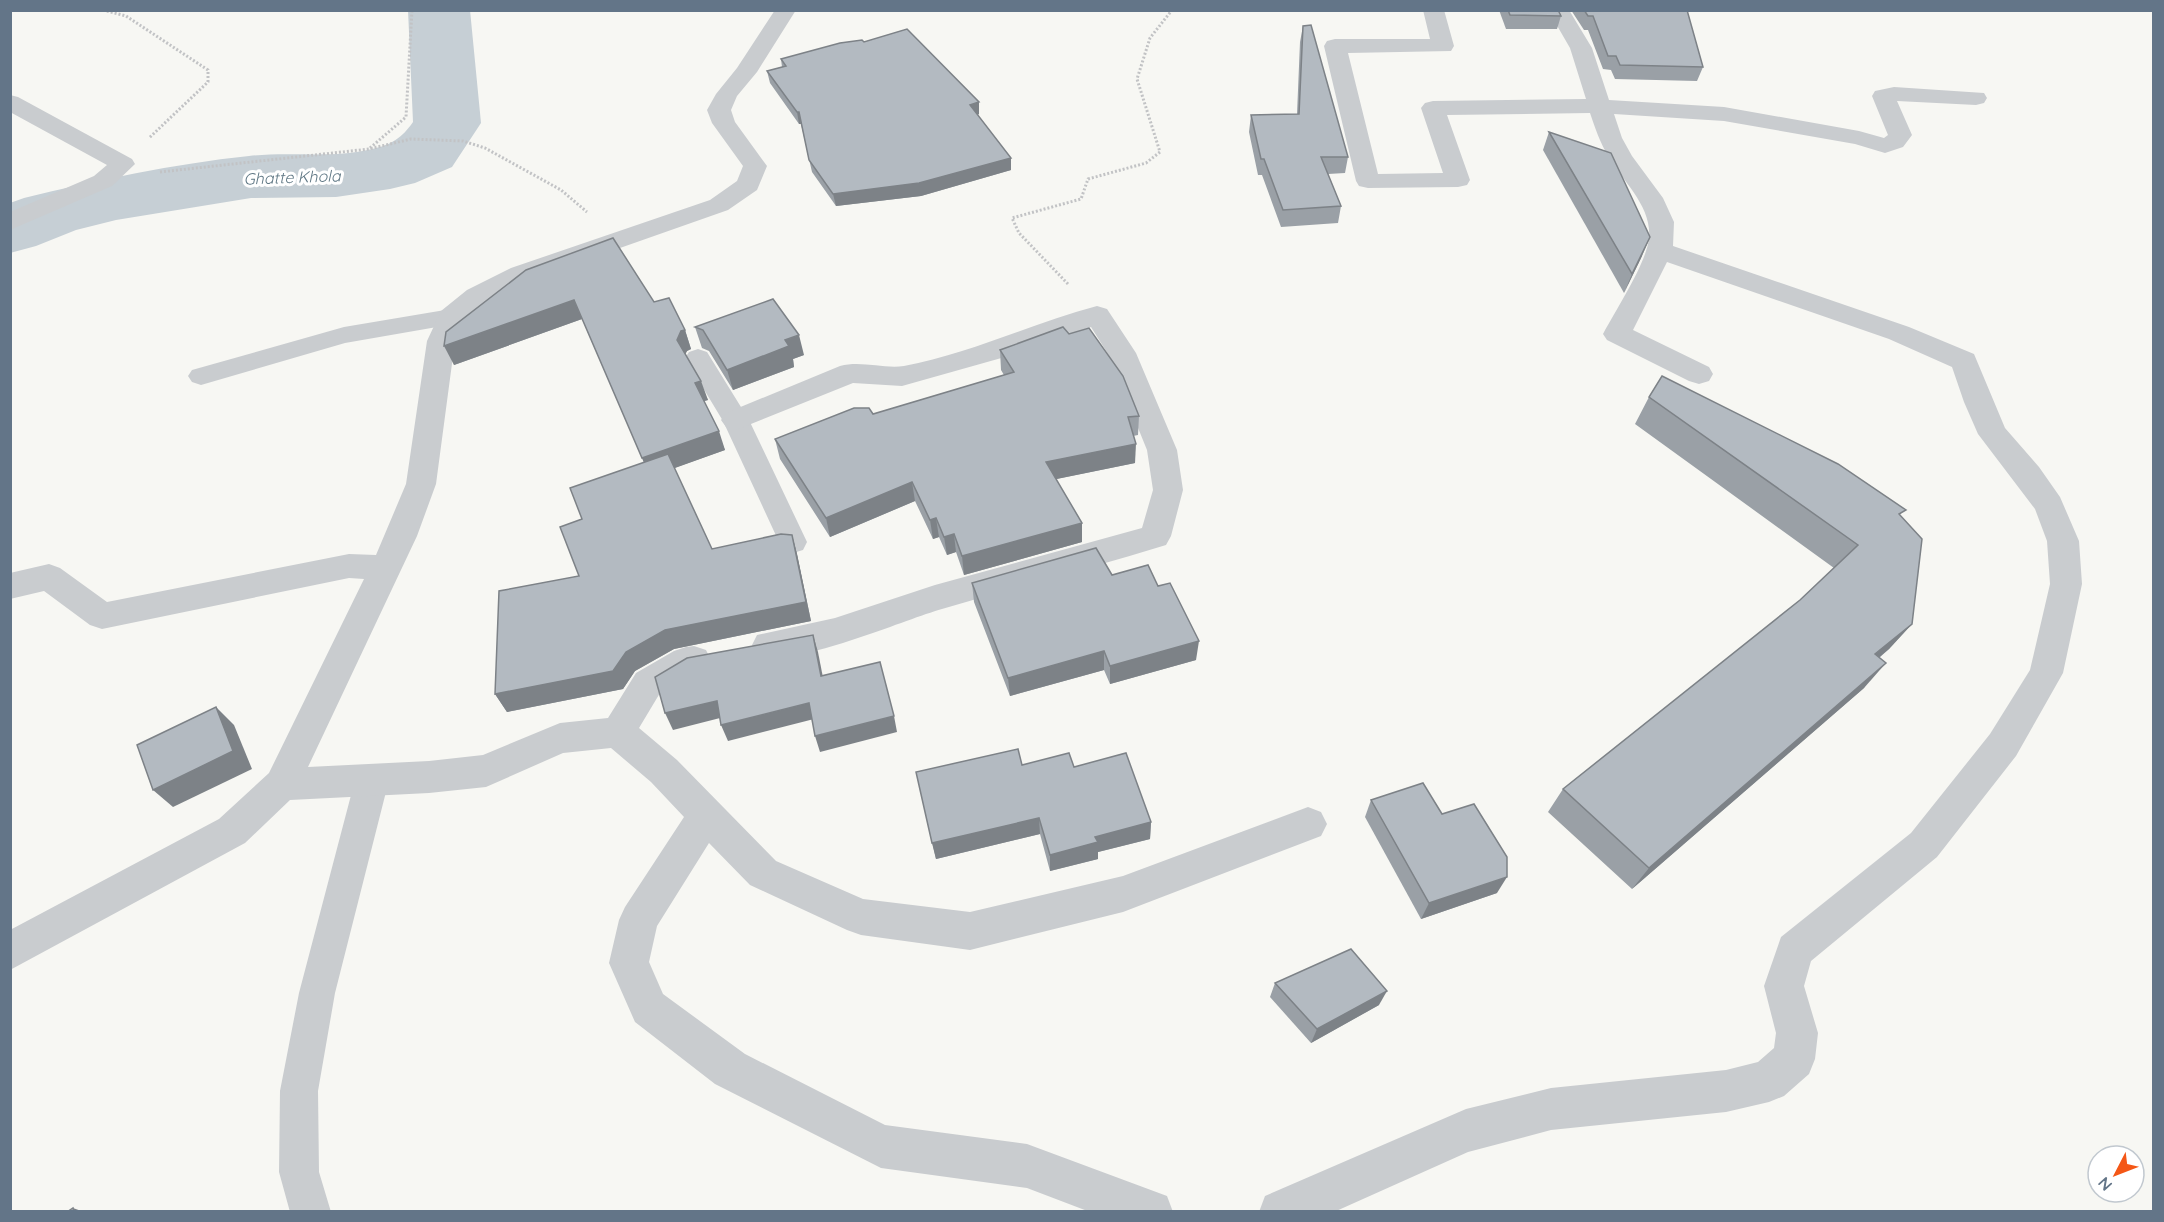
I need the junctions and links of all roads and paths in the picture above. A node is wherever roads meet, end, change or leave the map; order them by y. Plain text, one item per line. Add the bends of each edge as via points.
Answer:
1 (103, 10) edge
2 (412, 10) edge
3 (786, 10) edge
4 (1172, 10) edge
5 (1433, 10) edge
6 (1558, 10) edge
7 (1976, 98) dead end
8 (10, 102) edge
9 (1601, 106) junction
10 (369, 149) junction
11 (123, 164) junction
12 (10, 222) edge
13 (610, 242) junction
14 (1660, 250) junction
15 (1097, 315) junction
16 (451, 317) junction
17 (698, 358) dead end
18 (1699, 374) dead end
19 (201, 376) dead end
20 (736, 420) junction
21 (793, 542) edge
22 (385, 568) junction
23 (10, 586) edge
24 (618, 732) junction
25 (372, 780) junction
26 (282, 784) junction
27 (705, 816) junction
28 (1308, 824) dead end
29 (10, 951) edge
30 (311, 1212) edge
31 (1151, 1212) edge
32 (1281, 1212) edge

1 - 11 path via 126,16 208,70 208,82
2 - 10 path via 406,117
3 - 13 street via 719,110 755,166 748,185 719,205
4 - 15 path via 1150,38 1137,79 1160,152 1146,163 1088,179 1081,199 1011,218 1019,233
5 - 9 street via 1443,46 1335,46 1368,181 1458,180 1433,108
6 - 9 street via 1581,48
7 - 9 street via 1883,96 1900,135 1886,146 1724,114
8 - 11 street
9 - 14 street via 1610,138 1651,198 1661,222
10 - 11 path via 151,173
10 - 13 path via 411,139 463,141 485,148 561,190 587,212
11 - 12 street via 103,181
13 - 16 street via 520,274 476,296
14 - 18 street via 1617,334
14 - 32 street via 1899,333 1964,362 1993,434 2049,505 2063,541 2066,584 2046,673 2003,745 1924,845 1795,950 1784,986 1797,1033 1794,1059 1769,1081 1726,1091 1551,1109 1476,1128
15 - 20 street via 1002,348 902,376 850,373
15 - 24 street via 1122,353 1162,450 1168,490 1155,536 935,598 835,632 686,661 648,683
16 - 19 lane via 344,335
16 - 22 street via 441,341 421,484
17 - 20 lane
20 - 21 lane
22 - 23 street via 349,566 102,616 49,578
22 - 26 street
24 - 25 street via 560,738 486,771
24 - 27 street via 664,771
25 - 26 street
25 - 30 lane via 317,993 299,1091 299,1172
26 - 29 street via 232,831
27 - 28 street via 763,873 861,916 970,930 1123,894
27 - 31 street via 639,920 629,963 649,1008 730,1069 881,1146 1027,1166

